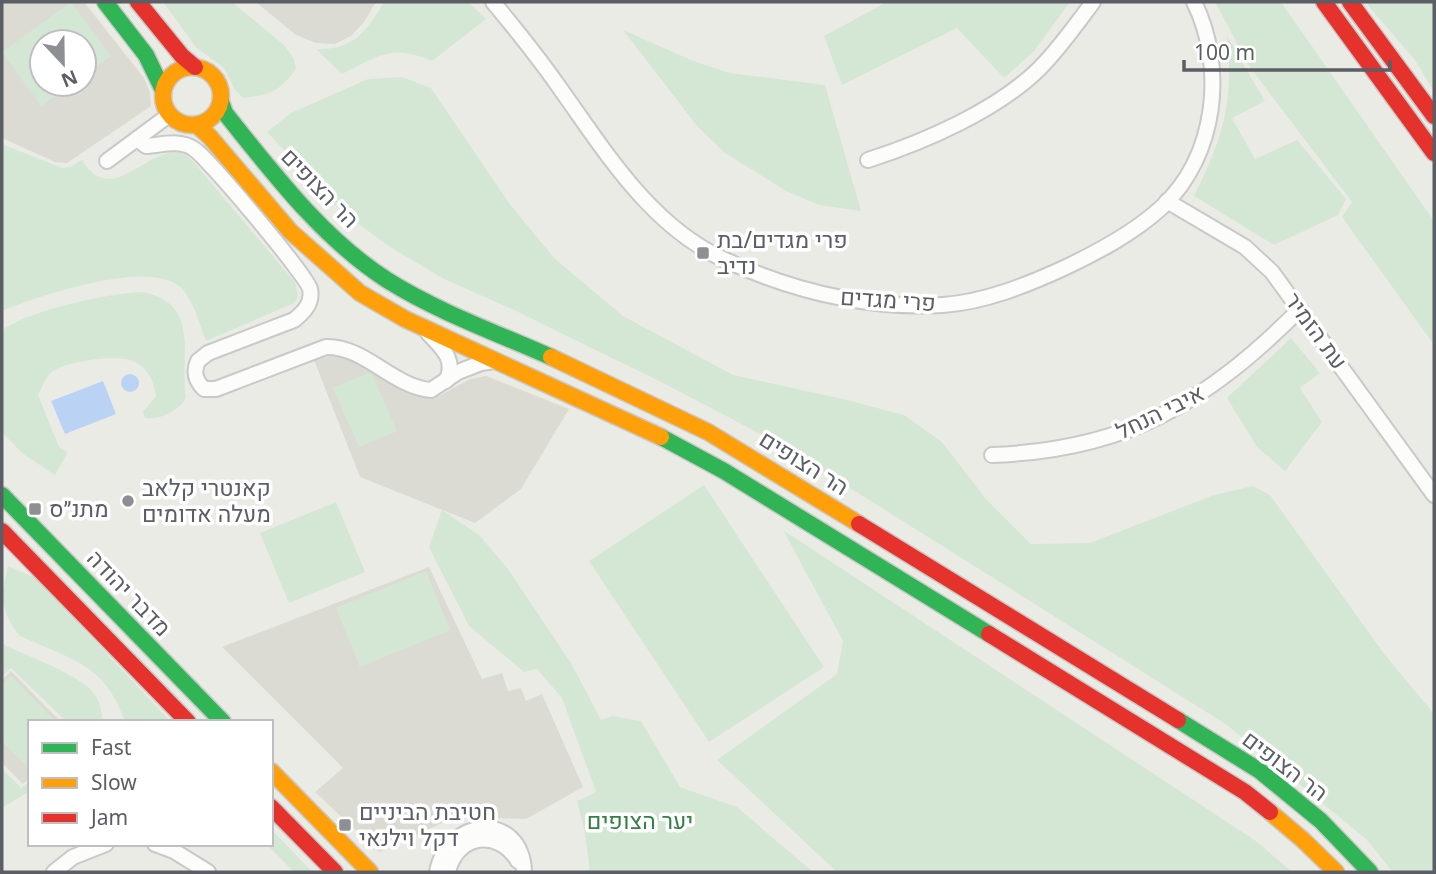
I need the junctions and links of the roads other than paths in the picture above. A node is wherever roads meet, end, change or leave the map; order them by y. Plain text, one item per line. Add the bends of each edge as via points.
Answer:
1 (105, 2) edge
2 (138, 2) edge
3 (494, 2) edge
4 (1093, 2) edge
5 (1194, 2) edge
6 (1324, 2) edge
7 (1350, 2) edge
8 (195, 67) junction
9 (163, 90) junction
10 (220, 102) junction
11 (169, 115) junction
12 (1434, 116) edge
13 (197, 125) junction
14 (137, 139) junction
15 (1434, 153) edge
16 (868, 160) dead end
17 (107, 161) dead end
18 (1167, 201) junction
19 (1300, 309) junction
20 (423, 327) junction
21 (496, 361) junction
22 (446, 382) junction
23 (992, 455) dead end
24 (1434, 495) edge
25 (4, 498) edge
26 (2, 531) edge
27 (186, 720) edge
28 (221, 720) edge
29 (273, 773) edge
30 (273, 809) edge
31 (101, 846) edge
32 (160, 846) edge
33 (54, 872) edge
34 (208, 872) edge
35 (335, 872) edge
36 (370, 872) edge
37 (437, 872) edge
38 (448, 872) edge
39 (523, 872) edge
40 (1336, 872) edge
41 (1370, 872) edge

1 - 9 main road via 150,59
2 - 8 main road
3 - 18 street, פרי מגדים via 630,184 675,228 721,259 817,293 887,305 980,299 1077,262 1136,228
4 - 16 street via 1057,50 1013,90 945,129
5 - 18 street, פרי מגדים via 1211,50 1211,107 1192,168
6 - 15 main road
7 - 12 main road
8 - 9 main road via 174,73
8 - 10 main road via 218,82
9 - 11 main road
10 - 13 main road via 210,119
10 - 41 main road, הר הצופים via 284,188 375,272 417,296 664,408 737,448 1260,771 1321,821
11 - 13 main road
11 - 14 street
13 - 20 main road, הר הצופים via 313,253 360,293
14 - 17 street
14 - 22 street via 146,146 168,143 192,148 215,168 309,287 308,305 294,320 198,361 195,375 204,389 216,389 317,349 333,347 423,390
18 - 19 street, עת הזמיר via 1245,247 1272,272
19 - 23 street, איבי הנחל via 1231,372 1161,417 1094,442
19 - 24 street, עת הזמיר
20 - 21 main road, הר הצופים
20 - 22 street via 450,360
21 - 22 street via 458,372
21 - 40 main road, הר הצופים via 724,471 1245,792
25 - 28 main road, מדבר יהודה
26 - 27 main road, מדבר יהודה
29 - 36 main road
30 - 35 main road
31 - 33 street via 73,857
32 - 34 street
37 - 39 street via 450,842 488,828 515,841
38 - 39 street via 458,850 487,839 510,850

